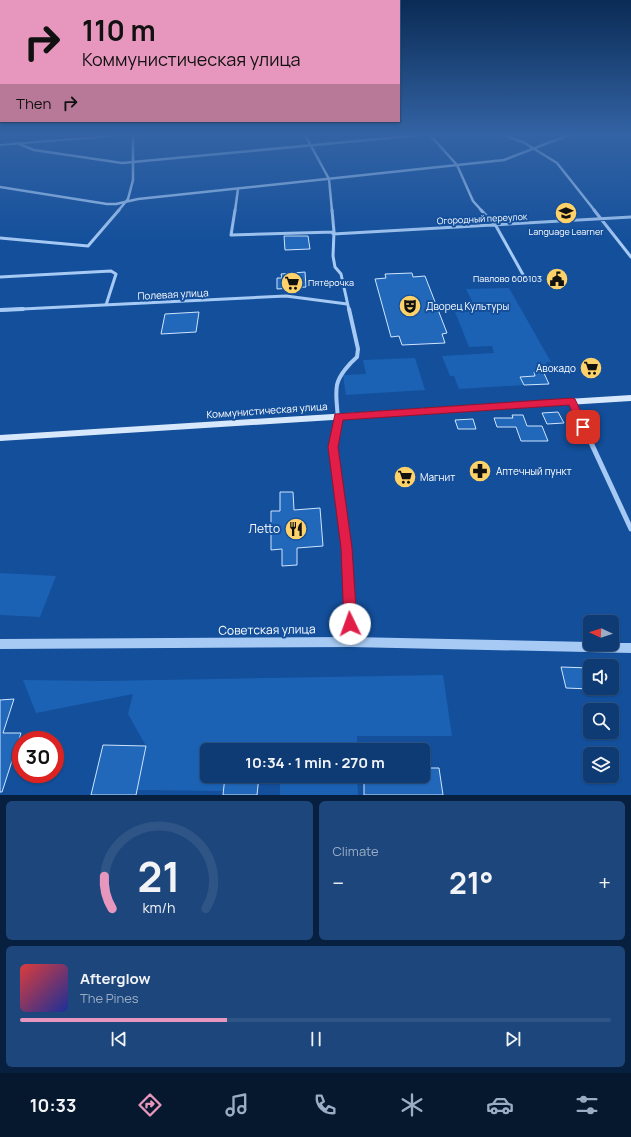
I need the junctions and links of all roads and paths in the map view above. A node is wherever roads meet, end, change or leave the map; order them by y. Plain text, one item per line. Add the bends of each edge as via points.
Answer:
1 (134, 170) edge
2 (324, 170) edge
3 (410, 170) edge
4 (459, 170) edge
5 (562, 170) edge
6 (329, 179) junction
7 (0, 187) edge
8 (238, 189) junction
9 (126, 202) junction
10 (631, 217) edge
11 (602, 219) junction
12 (496, 226) junction
13 (333, 233) junction
14 (0, 238) edge
15 (631, 257) edge
16 (0, 277) edge
17 (526, 280) dead end
18 (347, 304) junction
19 (106, 305) junction
20 (0, 310) edge
21 (631, 398) edge
22 (572, 402) junction
23 (338, 416) junction
24 (0, 438) edge
25 (631, 529) edge
26 (352, 642) junction
27 (0, 644) edge
28 (631, 648) edge

1 - 9 street
2 - 6 street
3 - 6 street
4 - 12 street via 473,201
5 - 11 street
6 - 8 street
6 - 13 street
7 - 9 street via 107,204
8 - 9 street
8 - 13 street, Огородный переулок via 231,235
9 - 14 street via 88,246
10 - 11 street, Огородный переулок
11 - 12 street, Огородный переулок
11 - 15 street
12 - 13 street, Огородный переулок
12 - 17 street
13 - 18 street via 335,267 341,274
16 - 19 street via 111,271 116,274
18 - 19 street, Полевая улица via 286,296
18 - 23 street via 358,349 357,357 349,364 337,384
19 - 20 street, Полевая улица
21 - 22 main road, Коммунистическая улица
22 - 23 main road, Коммунистическая улица
22 - 25 street
23 - 24 main road, Коммунистическая улица
23 - 26 street via 339,423 333,447 347,548
26 - 27 street, Советская улица
26 - 28 street, Советская улица

